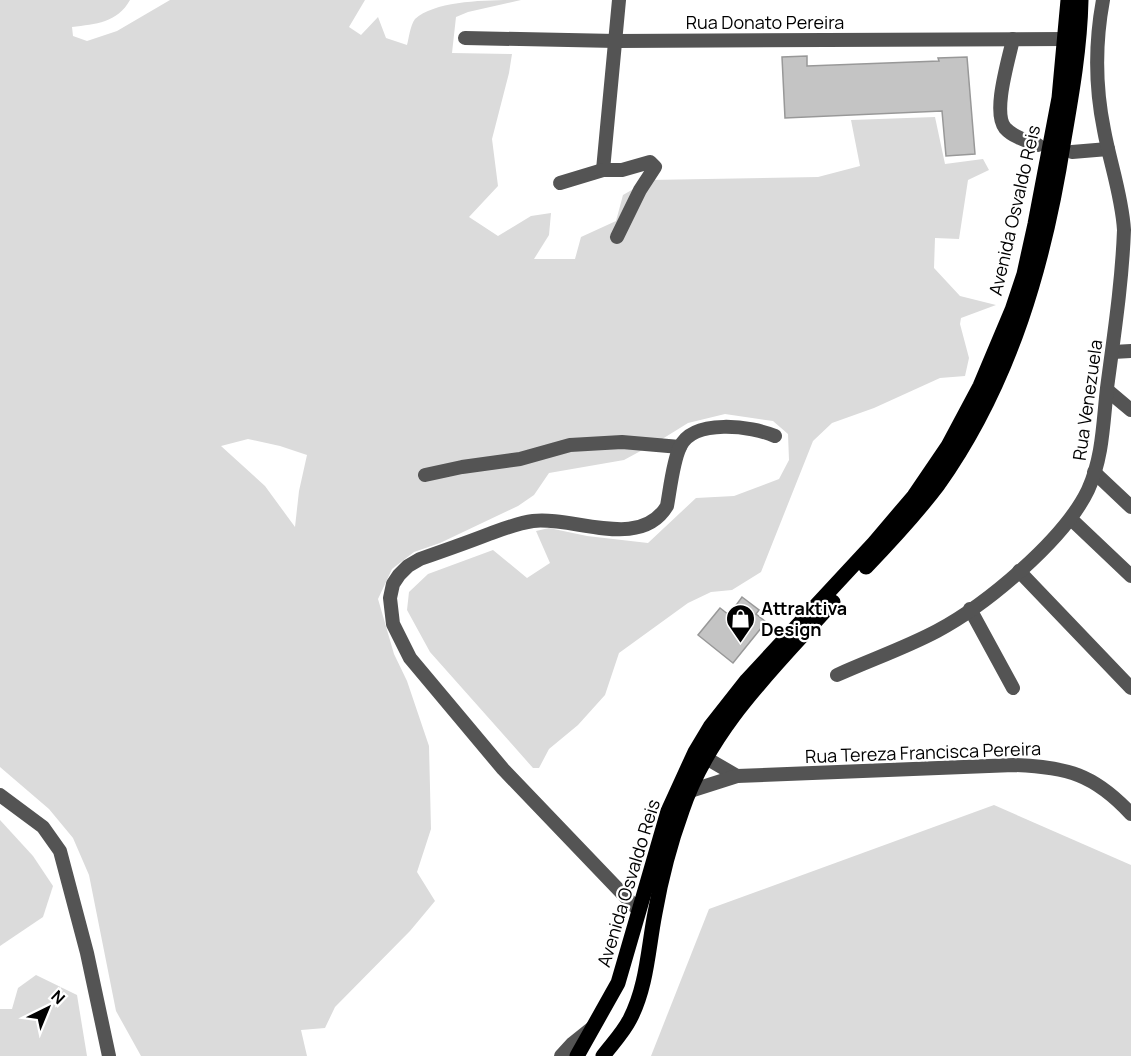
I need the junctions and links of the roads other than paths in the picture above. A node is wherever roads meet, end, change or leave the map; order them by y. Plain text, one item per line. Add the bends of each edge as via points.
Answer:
1 (619, 0) edge
2 (1068, 0) edge
3 (1081, 0) edge
4 (1103, 0) edge
5 (465, 38) dead end
6 (1013, 39) junction
7 (1066, 39) junction
8 (616, 41) junction
9 (1038, 145) dead end
10 (1108, 149) junction
11 (1072, 152) dead end
12 (603, 170) junction
13 (560, 183) dead end
14 (617, 237) dead end
15 (1131, 351) edge
16 (1113, 352) junction
17 (1107, 390) junction
18 (1131, 410) edge
19 (775, 436) dead end
20 (680, 447) junction
21 (1095, 472) junction
22 (425, 475) dead end
23 (1131, 507) edge
24 (1071, 519) junction
25 (1019, 571) junction
26 (1131, 576) edge
27 (970, 609) junction
28 (837, 675) dead end
29 (1013, 688) dead end
30 (1131, 688) edge
31 (706, 758) junction
32 (737, 776) junction
33 (690, 791) junction
34 (0, 795) edge
35 (1131, 814) edge
36 (639, 911) junction
37 (596, 1024) junction
38 (109, 1056) edge
39 (561, 1056) edge
40 (577, 1056) edge
41 (603, 1056) edge

1 - 8 street
2 - 7 main road, Avenida Osvaldo Reis
3 - 31 main road, Avenida Osvaldo Reis via 1075,73 1053,208 1024,314 993,392 951,465 923,504 749,696
4 - 10 street, Rua Venezuela via 1097,88
5 - 8 street, Rua Donato Pereira
6 - 7 street, Rua Donato Pereira
6 - 8 street, Rua Donato Pereira
6 - 9 street via 1001,98 1001,121 1012,133
7 - 36 main road, Avenida Osvaldo Reis via 1059,98 1024,274 976,395 939,461 897,517 747,680 710,727 668,811
8 - 12 street
10 - 11 street
10 - 16 street, Rua Venezuela via 1124,230
12 - 13 street
12 - 14 street via 622,170 651,162 656,166
15 - 16 street
16 - 17 street, Rua Venezuela
17 - 18 street
17 - 21 street, Rua Venezuela
19 - 20 street via 761,430 724,427 696,432
20 - 22 street via 622,442 570,445 520,459
20 - 36 street via 667,506 653,522 622,529 544,520 515,525 408,566 393,584 390,598 393,624 410,658 503,769
21 - 23 street
21 - 24 street, Rua Venezuela
24 - 25 street, Rua Venezuela
24 - 26 street
25 - 27 street, Rua Venezuela
25 - 30 street
27 - 28 street, Rua Venezuela via 937,631
27 - 29 street
31 - 32 street
31 - 33 main road, Avenida Osvaldo Reis
32 - 33 street, Rua Tereza Francisca Pereira
32 - 35 street, Rua Tereza Francisca Pereira via 1048,766 1094,782
33 - 41 main road, Avenida Osvaldo Reis via 661,883 637,1001 629,1020
34 - 38 street via 43,827 60,851
36 - 37 main road, Avenida Osvaldo Reis via 618,983
37 - 39 street
37 - 40 main road, Avenida Osvaldo Reis

